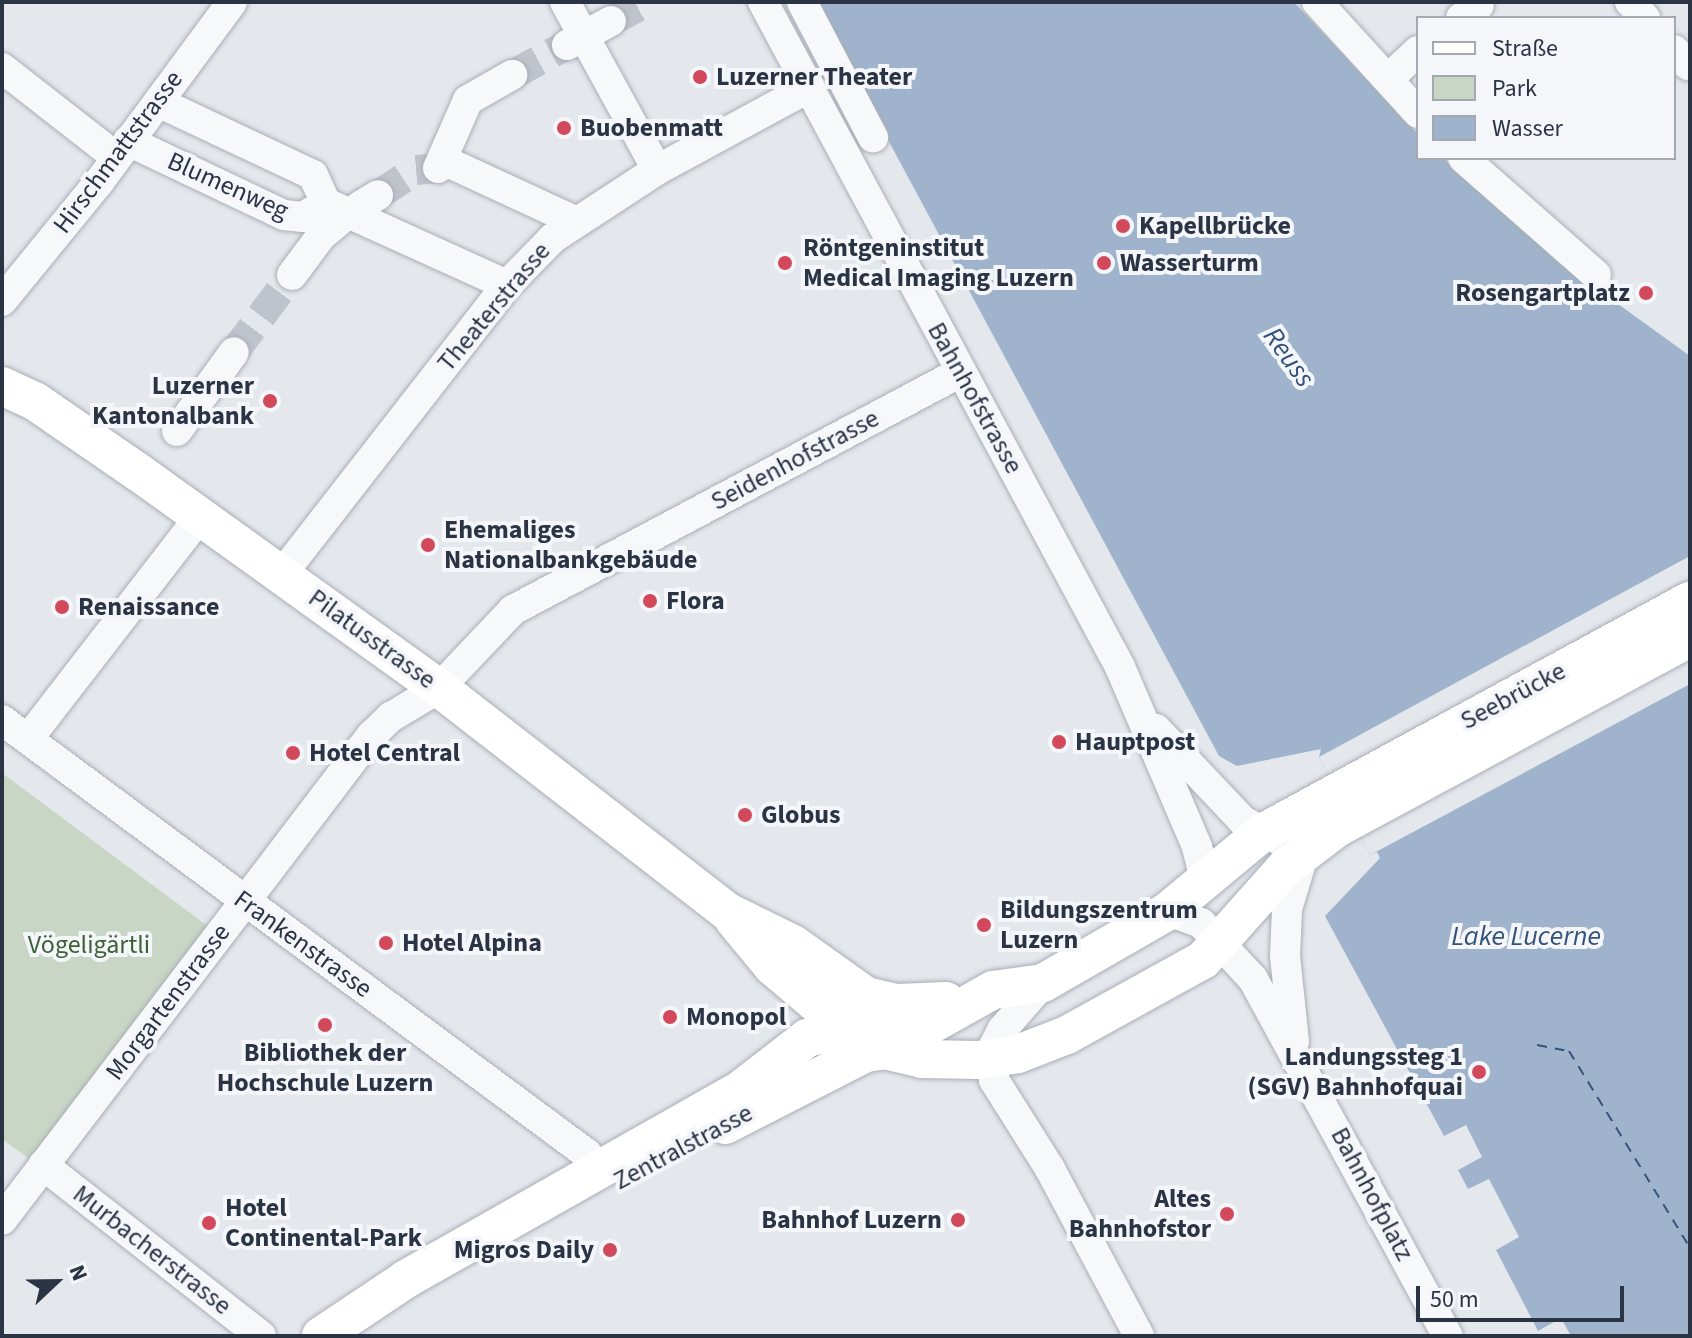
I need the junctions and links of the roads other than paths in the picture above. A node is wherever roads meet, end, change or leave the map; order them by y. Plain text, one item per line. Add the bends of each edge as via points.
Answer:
1 (232, 2) edge
2 (565, 2) edge
3 (763, 2) edge
4 (802, 2) edge
5 (1317, 2) edge
6 (611, 21) tunnel mouth
7 (574, 41) junction
8 (1416, 53) edge
9 (2, 68) edge
10 (512, 75) tunnel mouth
11 (1388, 79) junction
12 (810, 87) junction
13 (158, 102) junction
14 (1416, 111) edge
15 (873, 137) dead end
16 (122, 149) junction
17 (1465, 160) edge
18 (653, 162) dead end
19 (351, 206) junction
20 (575, 221) junction
21 (292, 275) tunnel mouth
22 (1596, 275) dead end
23 (507, 285) junction
24 (2, 301) edge
25 (234, 352) tunnel mouth
26 (959, 373) junction
27 (2, 386) edge
28 (177, 431) dead end
29 (201, 515) junction
30 (282, 574) junction
31 (1690, 601) edge
32 (1690, 638) edge
33 (439, 688) junction
34 (1141, 710) junction
35 (2, 720) edge
36 (28, 739) junction
37 (1344, 806) junction
38 (1262, 833) junction
39 (1304, 853) junction
40 (1205, 878) junction
41 (246, 901) junction
42 (1168, 911) junction
43 (728, 912) junction
44 (1222, 942) junction
45 (1043, 983) junction
46 (969, 1002) junction
47 (842, 1029) junction
48 (884, 1050) junction
49 (1295, 1052) junction
50 (993, 1058) junction
51 (43, 1165) junction
52 (600, 1172) junction
53 (2, 1220) edge
54 (385, 1297) junction
55 (261, 1336) edge
56 (321, 1336) edge
57 (1139, 1336) edge
58 (1448, 1336) edge

1 - 13 street, Hirschmattstrasse
2 - 7 street
3 - 12 street, Bahnhofstrasse
4 - 15 street
5 - 11 street
6 - 7 street
7 - 18 street
8 - 11 street
9 - 16 street, Blumenweg
10 - 20 street via 468,100 440,164
11 - 14 street
12 - 20 street, Theaterstrasse
12 - 26 street, Bahnhofstrasse
13 - 16 street, Hirschmattstrasse
13 - 19 street, Blumenweg via 313,175
16 - 19 street, Blumenweg via 284,215 303,217
16 - 24 street, Hirschmattstrasse
17 - 22 street
19 - 21 street
19 - 23 street, Blumenweg
20 - 23 street, Theaterstrasse
23 - 30 street, Theaterstrasse
25 - 28 street
26 - 33 street, Seidenhofstrasse via 513,610
26 - 34 street, Bahnhofstrasse
27 - 29 main road, Pilatusstrasse via 36,402
29 - 30 main road, Pilatusstrasse
29 - 36 street
30 - 33 main road, Pilatusstrasse
31 - 37 main road, Seebrücke
32 - 37 main road, Seebrücke
33 - 41 street, Morgartenstrasse via 371,736
33 - 43 main road, Pilatusstrasse
34 - 38 street, Bahnhofstrasse via 1204,784
34 - 40 street, Bahnhofstrasse
35 - 36 street, Frankenstrasse
36 - 41 street, Frankenstrasse
37 - 38 main road
37 - 39 main road
38 - 39 street
38 - 40 main road
39 - 44 main road
39 - 49 street, Bahnhofplatz via 1287,909 1285,956
40 - 42 main road
41 - 51 street, Morgartenstrasse
41 - 52 street, Frankenstrasse via 587,1154
42 - 44 street, Bahnhofplatz via 1187,914
42 - 45 main road
43 - 46 main road, Pilatusstrasse via 793,944 866,996 897,1003
43 - 47 main road, Pilatusstrasse via 772,966
44 - 49 street, Bahnhofplatz via 1253,979
44 - 50 main road via 1193,967 1067,1035
45 - 46 main road via 993,990
45 - 50 street via 1002,1030
46 - 47 main road, Zentralstrasse via 927,1027
47 - 48 main road, Pilatusstrasse
47 - 52 main road, Zentralstrasse via 807,1038 740,1090
48 - 50 main road, Zentralstrasse via 944,1061
48 - 54 main road, Zentralstrasse via 818,1074 412,1294
49 - 58 street, Bahnhofplatz
50 - 57 street via 1002,1098 1034,1143
51 - 53 street, Morgartenstrasse
51 - 55 street, Murbacherstrasse
52 - 54 main road, Zentralstrasse via 406,1279
54 - 56 main road, Zentralstrasse

